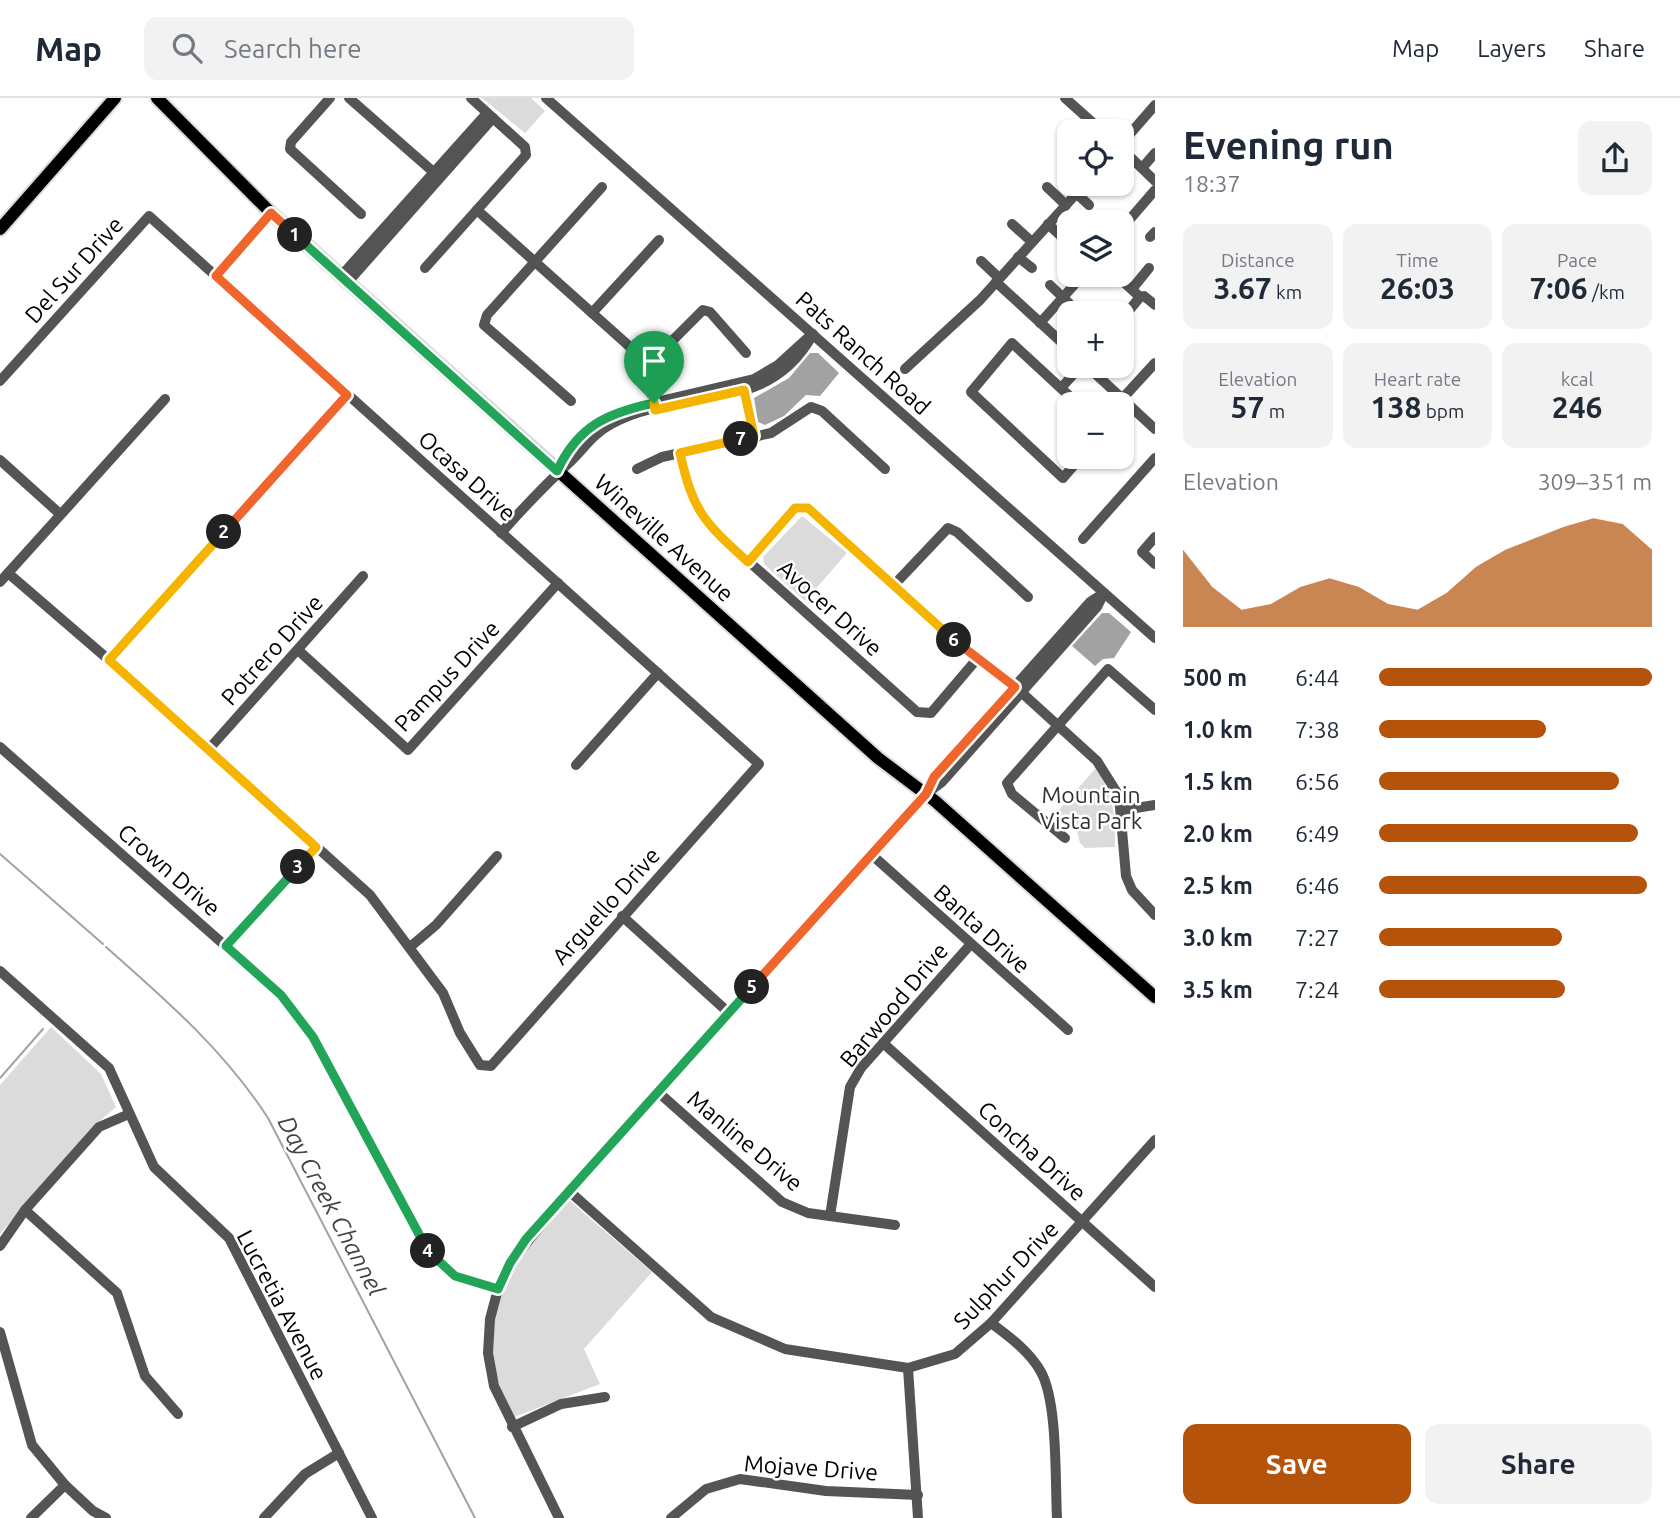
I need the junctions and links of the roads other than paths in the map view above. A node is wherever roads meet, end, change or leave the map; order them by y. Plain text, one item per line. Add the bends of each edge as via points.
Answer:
1 (116, 98) edge
2 (157, 98) edge
3 (330, 98) edge
4 (349, 98) edge
5 (471, 98) edge
6 (546, 98) edge
7 (1065, 98) edge
8 (1155, 105) edge
9 (490, 116) junction
10 (1089, 119) edge
11 (1134, 129) edge
12 (1155, 153) edge
13 (1134, 160) edge
14 (1142, 168) junction
15 (437, 175) junction
16 (1155, 181) edge
17 (602, 187) dead end
18 (1046, 187) dead end
19 (1155, 190) edge
20 (1074, 196) edge
21 (1079, 196) edge
22 (1066, 205) junction
23 (1089, 205) dead end
24 (477, 210) junction
25 (271, 213) junction
26 (361, 214) dead end
27 (1134, 214) edge
28 (149, 216) joint
29 (1012, 224) dead end
30 (1048, 224) junction
31 (0, 229) edge
32 (1057, 232) edge
33 (659, 240) dead end
34 (1032, 242) junction
35 (1018, 257) junction
36 (981, 261) dead end
37 (535, 262) junction
38 (425, 268) dead end
39 (1032, 268) dead end
40 (1149, 268) dead end
41 (216, 276) junction
42 (344, 279) junction
43 (998, 280) junction
44 (1050, 285) dead end
45 (1072, 287) edge
46 (1130, 287) edge
47 (1132, 289) junction
48 (1140, 297) junction
49 (1062, 298) junction
50 (1066, 301) edge
51 (1134, 304) edge
52 (1155, 305) edge
53 (592, 313) junction
54 (1040, 323) junction
55 (813, 334) junction
56 (1057, 338) edge
57 (746, 353) dead end
58 (640, 360) junction
59 (1155, 363) edge
60 (905, 369) dead end
61 (1070, 378) edge
62 (1100, 378) edge
63 (0, 381) edge
64 (743, 387) junction
65 (1061, 388) junction
66 (1065, 392) edge
67 (1115, 392) edge
68 (1128, 392) edge
69 (347, 395) junction
70 (164, 399) dead end
71 (571, 401) dead end
72 (654, 406) junction
73 (1134, 410) edge
74 (1155, 429) edge
75 (754, 436) junction
76 (680, 453) junction
77 (1155, 458) edge
78 (0, 460) edge
79 (637, 469) dead end
80 (885, 469) dead end
81 (1071, 469) edge
82 (557, 471) junction
83 (60, 514) junction
84 (502, 533) junction
85 (1155, 537) edge
86 (1083, 538) dead end
87 (748, 562) junction
88 (1155, 564) edge
89 (8, 573) junction
90 (363, 576) dead end
91 (0, 582) edge
92 (558, 583) junction
93 (893, 586) junction
94 (1104, 593) junction
95 (1028, 597) dead end
96 (1155, 638) edge
97 (298, 650) junction
98 (977, 659) junction
99 (109, 660) junction
100 (658, 673) junction
101 (1018, 689) junction
102 (1155, 710) edge
103 (1058, 725) junction
104 (0, 747) edge
105 (208, 750) junction
106 (759, 764) joint
107 (576, 765) dead end
108 (926, 794) junction
109 (1155, 806) edge
110 (1123, 810) junction
111 (1065, 838) dead end
112 (316, 847) junction
113 (872, 855) junction
114 (497, 856) dead end
115 (1155, 915) edge
116 (622, 916) junction
117 (970, 945) junction
118 (226, 946) junction
119 (410, 947) junction
120 (0, 971) edge
121 (1155, 997) edge
122 (729, 1013) junction
123 (1068, 1030) dead end
124 (883, 1043) junction
125 (658, 1092) junction
126 (129, 1114) junction
127 (1155, 1140) edge
128 (569, 1191) junction
129 (25, 1210) junction
130 (830, 1216) junction
131 (1082, 1222) junction
132 (895, 1225) dead end
133 (0, 1246) edge
134 (1155, 1287) edge
135 (498, 1289) junction
136 (991, 1323) junction
137 (0, 1332) edge
138 (908, 1367) junction
139 (605, 1397) dead end
140 (178, 1414) dead end
141 (512, 1427) junction
142 (339, 1453) junction
143 (65, 1485) junction
144 (918, 1495) junction
145 (31, 1518) edge
146 (106, 1518) edge
147 (264, 1518) edge
148 (372, 1518) edge
149 (559, 1518) edge
150 (671, 1518) edge
151 (918, 1518) edge
152 (1057, 1518) edge

1 - 31 main road
2 - 25 main road, Wineville Avenue
3 - 26 street via 291,142 290,149
4 - 15 street
5 - 9 street
6 - 55 street, Pats Ranch Road
7 - 10 street
8 - 11 street
9 - 15 street
9 - 24 street via 525,146 526,155
12 - 14 street
13 - 14 street
14 - 16 street
15 - 42 street
17 - 37 street
18 - 22 street
19 - 27 street
20 - 22 street
21 - 23 street
22 - 30 street
24 - 37 street
24 - 38 street
25 - 41 street
25 - 42 main road, Wineville Avenue
28 - 41 street, Ocasa Drive
28 - 63 street, Del Sur Drive
29 - 34 street
30 - 32 street
30 - 34 street
33 - 53 street
34 - 35 street
35 - 39 street
35 - 43 street
36 - 43 street
37 - 53 street
37 - 71 street via 487,315 484,325
40 - 47 street
41 - 69 street, Ocasa Drive
42 - 82 main road, Wineville Avenue
43 - 54 street
43 - 60 street
44 - 49 street
45 - 49 street
46 - 47 street
47 - 48 street
48 - 51 street
48 - 52 street
49 - 50 street
49 - 54 street
53 - 58 street
54 - 56 street
55 - 64 street via 784,371 764,383
55 - 94 street, Pats Ranch Road
57 - 58 street via 727,328 703,310 667,346
58 - 72 street
59 - 68 street
61 - 65 street
62 - 67 street
64 - 72 street
64 - 75 street
65 - 66 street
65 - 81 street via 1012,344 971,392 1063,478
69 - 84 street, Ocasa Drive
69 - 99 street
70 - 83 street
72 - 82 street via 601,429
73 - 74 street
75 - 76 street
75 - 80 street via 782,427 817,407
76 - 79 street
76 - 87 street, Avocer Drive via 698,512
77 - 86 street
78 - 83 street
82 - 84 street
82 - 108 main road, Wineville Avenue via 878,758
83 - 89 street
84 - 92 street, Ocasa Drive
85 - 88 street via 1142,552
87 - 93 street via 795,508 808,508
87 - 98 street, Avocer Drive via 916,712 924,714 936,708
89 - 91 street
89 - 99 street
90 - 97 street, Potrero Drive
92 - 97 street, Pampus Drive via 408,750
92 - 100 street, Ocasa Drive
93 - 95 street via 944,529 957,531
93 - 98 street
94 - 96 street, Pats Ranch Road
94 - 101 street via 1097,607
97 - 105 street, Potrero Drive
98 - 101 street
99 - 105 street
100 - 106 street, Ocasa Drive
100 - 107 street
101 - 103 street
101 - 108 street via 934,777
102 - 103 street via 1108,669
103 - 110 street via 1107,772
103 - 111 street via 1007,783 1012,794
104 - 118 street, Crown Drive
105 - 112 street
106 - 116 street, Arguello Drive
108 - 113 street
108 - 121 main road, Wineville Avenue
109 - 110 street
110 - 115 street via 1126,876 1132,890
112 - 118 street
112 - 119 street via 370,895
113 - 117 street, Banta Drive
113 - 122 street
114 - 119 street
116 - 119 street, Arguello Drive via 491,1066 480,1065 443,993
116 - 122 street
117 - 123 street, Banta Drive
117 - 124 street, Barwood Drive
118 - 135 street, Crown Drive via 281,995 313,1037 424,1247 455,1276
120 - 126 street, Lucretia Avenue via 109,1068
122 - 125 street
124 - 130 street, Barwood Drive via 850,1087
124 - 131 street, Concha Drive
125 - 128 street
125 - 130 street, Manline Drive via 777,1198 808,1213
126 - 129 street via 99,1127
126 - 142 street, Lucretia Avenue via 155,1167 229,1238
127 - 131 street, Sulphur Drive
128 - 135 street via 526,1239
128 - 138 street, Sulphur Drive via 711,1317 785,1349
129 - 133 street
129 - 140 street via 117,1293 145,1376
130 - 132 street, Manline Drive
131 - 134 street, Concha Drive
131 - 136 street, Sulphur Drive
135 - 141 street via 488,1353 494,1386
136 - 138 street, Sulphur Drive via 955,1354
136 - 152 street via 1018,1343 1041,1372 1049,1392
137 - 143 street via 32,1445
138 - 144 street
139 - 141 street via 561,1404
141 - 149 street
142 - 147 street via 305,1474
142 - 148 street, Lucretia Avenue
143 - 145 street
143 - 146 street
144 - 150 street, Mojave Drive via 826,1491 740,1479 706,1489
144 - 151 street

